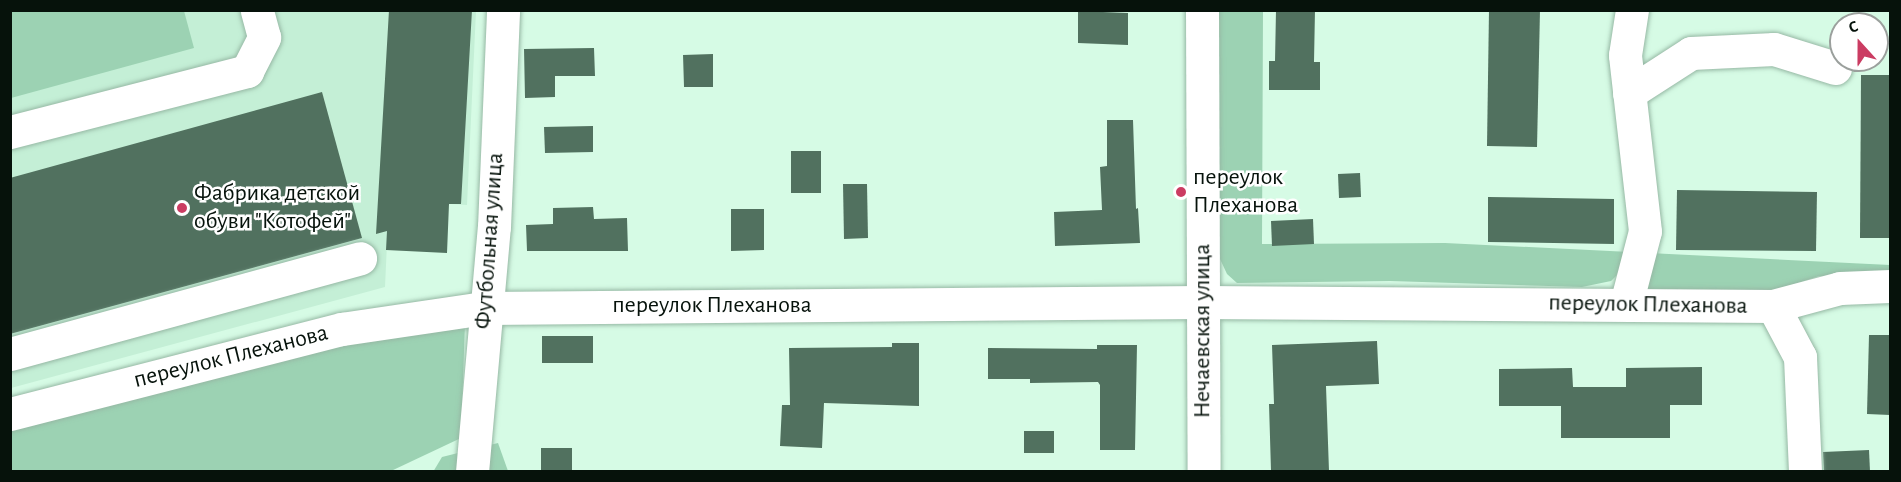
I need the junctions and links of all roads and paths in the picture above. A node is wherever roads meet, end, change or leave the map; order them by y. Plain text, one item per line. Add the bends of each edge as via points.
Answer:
1 (257, 10) edge
2 (503, 10) edge
3 (1202, 10) edge
4 (1632, 10) edge
5 (1829, 66) edge
6 (1629, 93) junction
7 (10, 132) edge
8 (360, 258) dead end
9 (1890, 286) edge
10 (1202, 302) junction
11 (1626, 304) junction
12 (1773, 306) junction
13 (485, 308) junction
14 (10, 354) edge
15 (10, 414) edge
16 (472, 471) edge
17 (1204, 471) edge
18 (1805, 471) edge

1 - 7 street via 264,37 247,71
2 - 13 street, Футбольная улица via 494,227
3 - 10 street, Нечаевская улица
4 - 6 street via 1625,55
5 - 6 street via 1774,49 1691,53
6 - 11 street via 1644,231
8 - 14 street
9 - 12 street, переулок Плеханова via 1840,288
10 - 11 street, переулок Плеханова
10 - 13 street, переулок Плеханова
10 - 17 street, Нечаевская улица
11 - 12 street, переулок Плеханова
12 - 18 street via 1800,357
13 - 15 street, переулок Плеханова via 342,329
13 - 16 street, Футбольная улица

